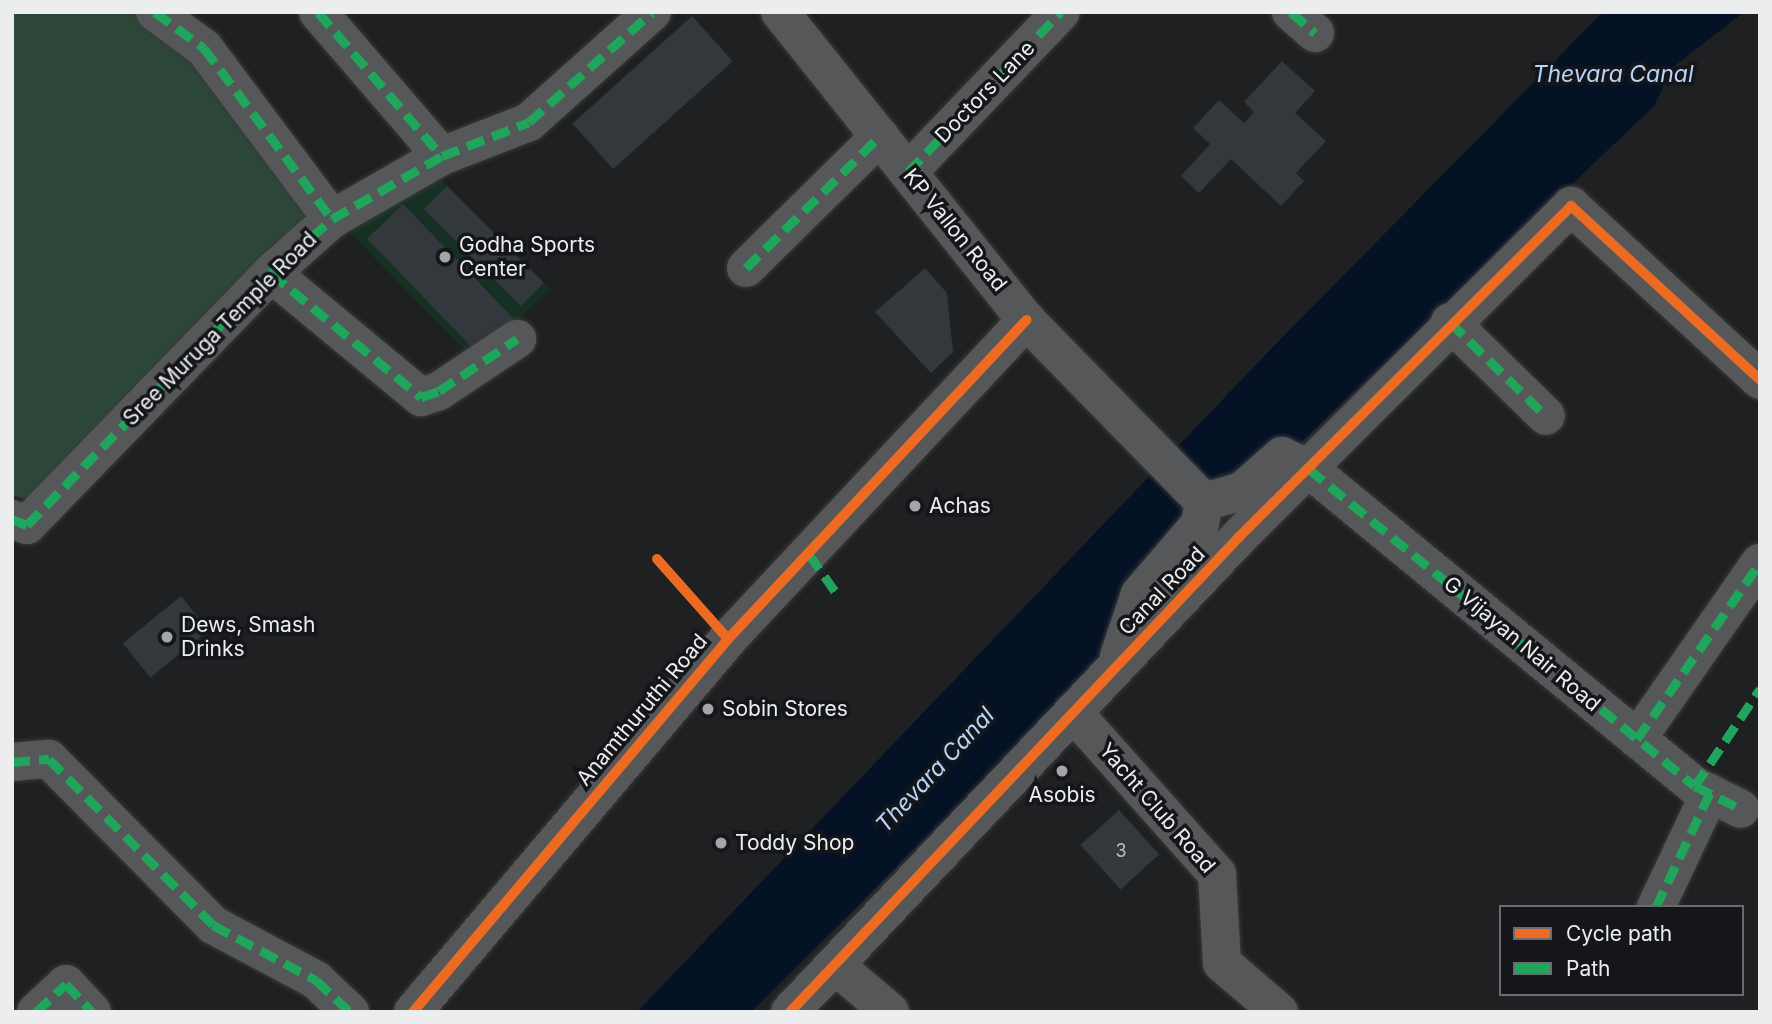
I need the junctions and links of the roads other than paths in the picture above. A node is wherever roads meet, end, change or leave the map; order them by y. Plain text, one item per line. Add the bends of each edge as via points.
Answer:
1 (155, 12) edge
2 (318, 12) edge
3 (652, 12) edge
4 (780, 12) edge
5 (1061, 12) edge
6 (880, 136) junction
7 (442, 156) junction
8 (908, 172) junction
9 (332, 219) junction
10 (746, 268) dead end
11 (271, 273) junction
12 (1026, 320) junction
13 (1450, 322) junction
14 (517, 339) dead end
15 (1760, 380) edge
16 (1546, 416) dead end
17 (1309, 469) junction
18 (1204, 502) junction
19 (12, 519) edge
20 (1760, 563) edge
21 (1114, 668) junction
22 (1073, 712) junction
23 (1637, 739) junction
24 (12, 762) edge
25 (1657, 905) edge
26 (836, 965) junction
27 (36, 1012) edge
28 (92, 1012) edge
29 (350, 1012) edge
30 (413, 1012) edge
31 (790, 1012) edge
32 (890, 1012) edge
33 (1279, 1012) edge

1 - 9 street via 204,48
2 - 7 street
3 - 7 street, Sree Muruga Temple Road via 530,122
4 - 6 street, KP Vallon Road
5 - 8 street, Doctors Lane
6 - 8 street, KP Vallon Road
6 - 10 street
7 - 9 street, Sree Muruga Temple Road
8 - 12 street, KP Vallon Road
9 - 11 street, Sree Muruga Temple Road
11 - 14 street via 421,397 439,391
11 - 19 street, Sree Muruga Temple Road via 27,524
12 - 18 street, KP Vallon Road
12 - 30 street, Anamthuruthi Road via 727,639
13 - 15 street, Canal Road via 1571,206
13 - 16 street
13 - 17 street, Canal Road
17 - 18 street via 1282,456 1242,491
17 - 21 street, Canal Road
17 - 23 street, G Vijayan Nair Road
18 - 21 street via 1200,524 1140,594
20 - 23 street
21 - 22 street, Canal Road
22 - 26 street, Canal Road
22 - 33 street, Yacht Club Road via 1217,874 1222,964
23 - 25 street, G Vijayan Nair Road via 1726,801
24 - 29 street via 49,759 213,925 316,980
26 - 31 street, Canal Road
26 - 32 street
27 - 28 street via 66,984

